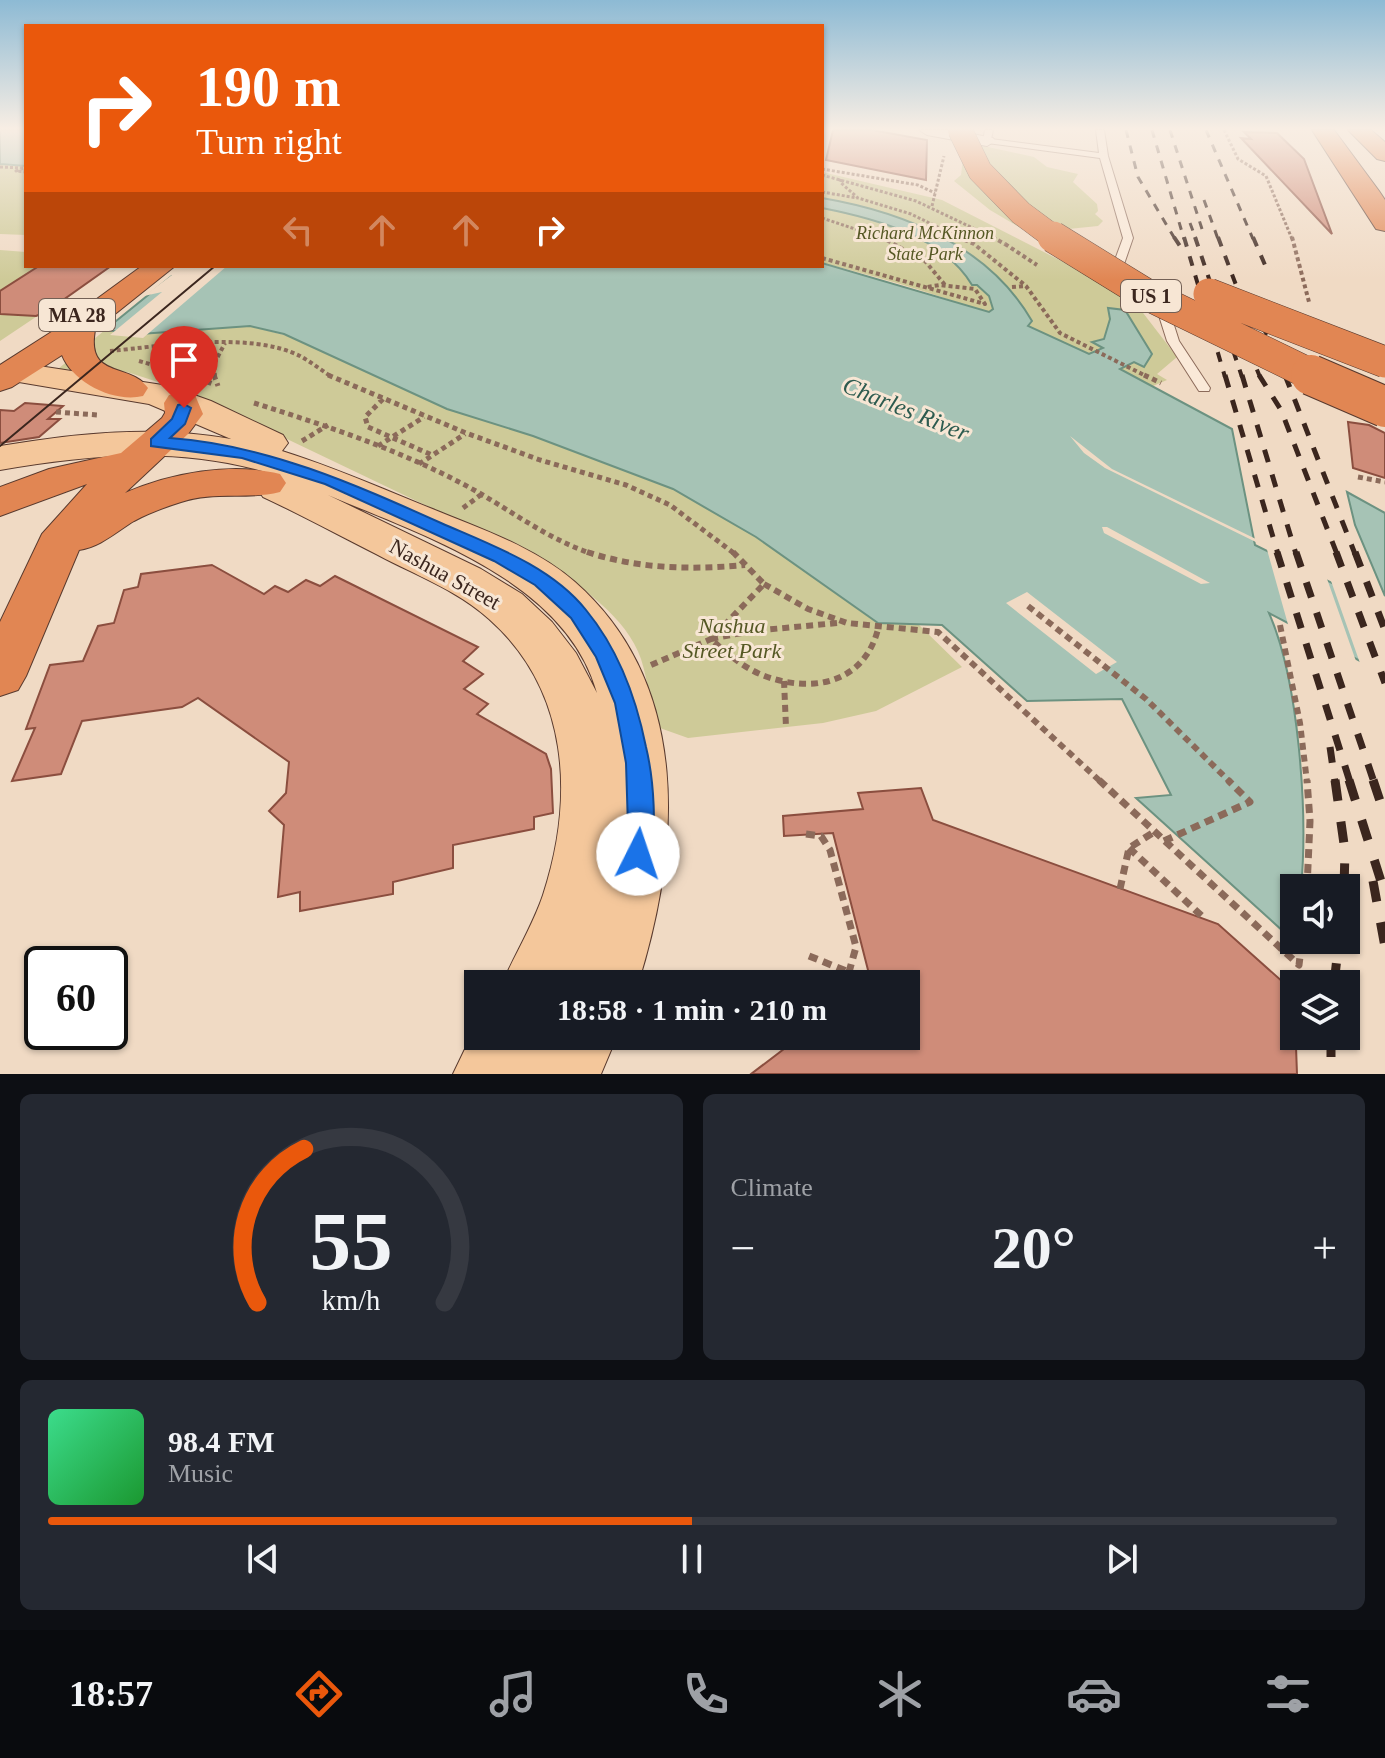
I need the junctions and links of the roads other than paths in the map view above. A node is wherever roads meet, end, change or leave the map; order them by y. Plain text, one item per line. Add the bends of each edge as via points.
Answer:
1 (987, 180) edge
2 (1017, 180) edge
3 (1111, 180) edge
4 (1359, 180) edge
5 (1385, 223) edge
6 (1091, 240) junction
7 (146, 269) edge
8 (80, 327) junction
9 (1385, 362) edge
10 (127, 368) junction
11 (3, 373) edge
12 (1385, 377) edge
13 (1204, 388) dead end
14 (182, 403) junction
15 (1385, 407) edge
16 (144, 453) junction
17 (0, 458) edge
18 (266, 483) junction
19 (351, 489) junction
20 (0, 503) edge
21 (39, 587) junction
22 (0, 676) edge
23 (543, 970) edge
24 (607, 970) edge
25 (503, 1050) edge
26 (574, 1050) edge
27 (490, 1074) edge
28 (563, 1074) edge

1 - 15 highway, US 1, bridge via 1046,233 1106,271
2 - 6 highway, US 1
3 - 13 lane via 1128,238 1117,268 1159,293 1173,341
4 - 5 highway
6 - 9 highway, bridge via 1255,314
6 - 12 highway, US 1 via 1213,306
7 - 8 highway, MA 28
7 - 11 highway, MA 28
8 - 10 highway via 75,344 82,364 103,377
8 - 11 highway, MA 28
10 - 11 main road
10 - 14 main road
14 - 16 highway via 180,420
14 - 19 main road
16 - 17 main road, Nashua Street via 79,446
16 - 18 main road, Nashua Street
16 - 19 main road, Nashua Street via 198,445 245,453
16 - 20 highway
16 - 21 highway via 81,512 64,534
18 - 21 highway via 209,483 138,503 79,537
18 - 23 main road, Nashua Street via 489,594 538,637 563,674 588,742 589,829 574,897
19 - 24 main road, Nashua Street via 542,581 578,613 606,655 633,732 640,827 634,883
21 - 22 highway
25 - 27 main road
26 - 28 main road

